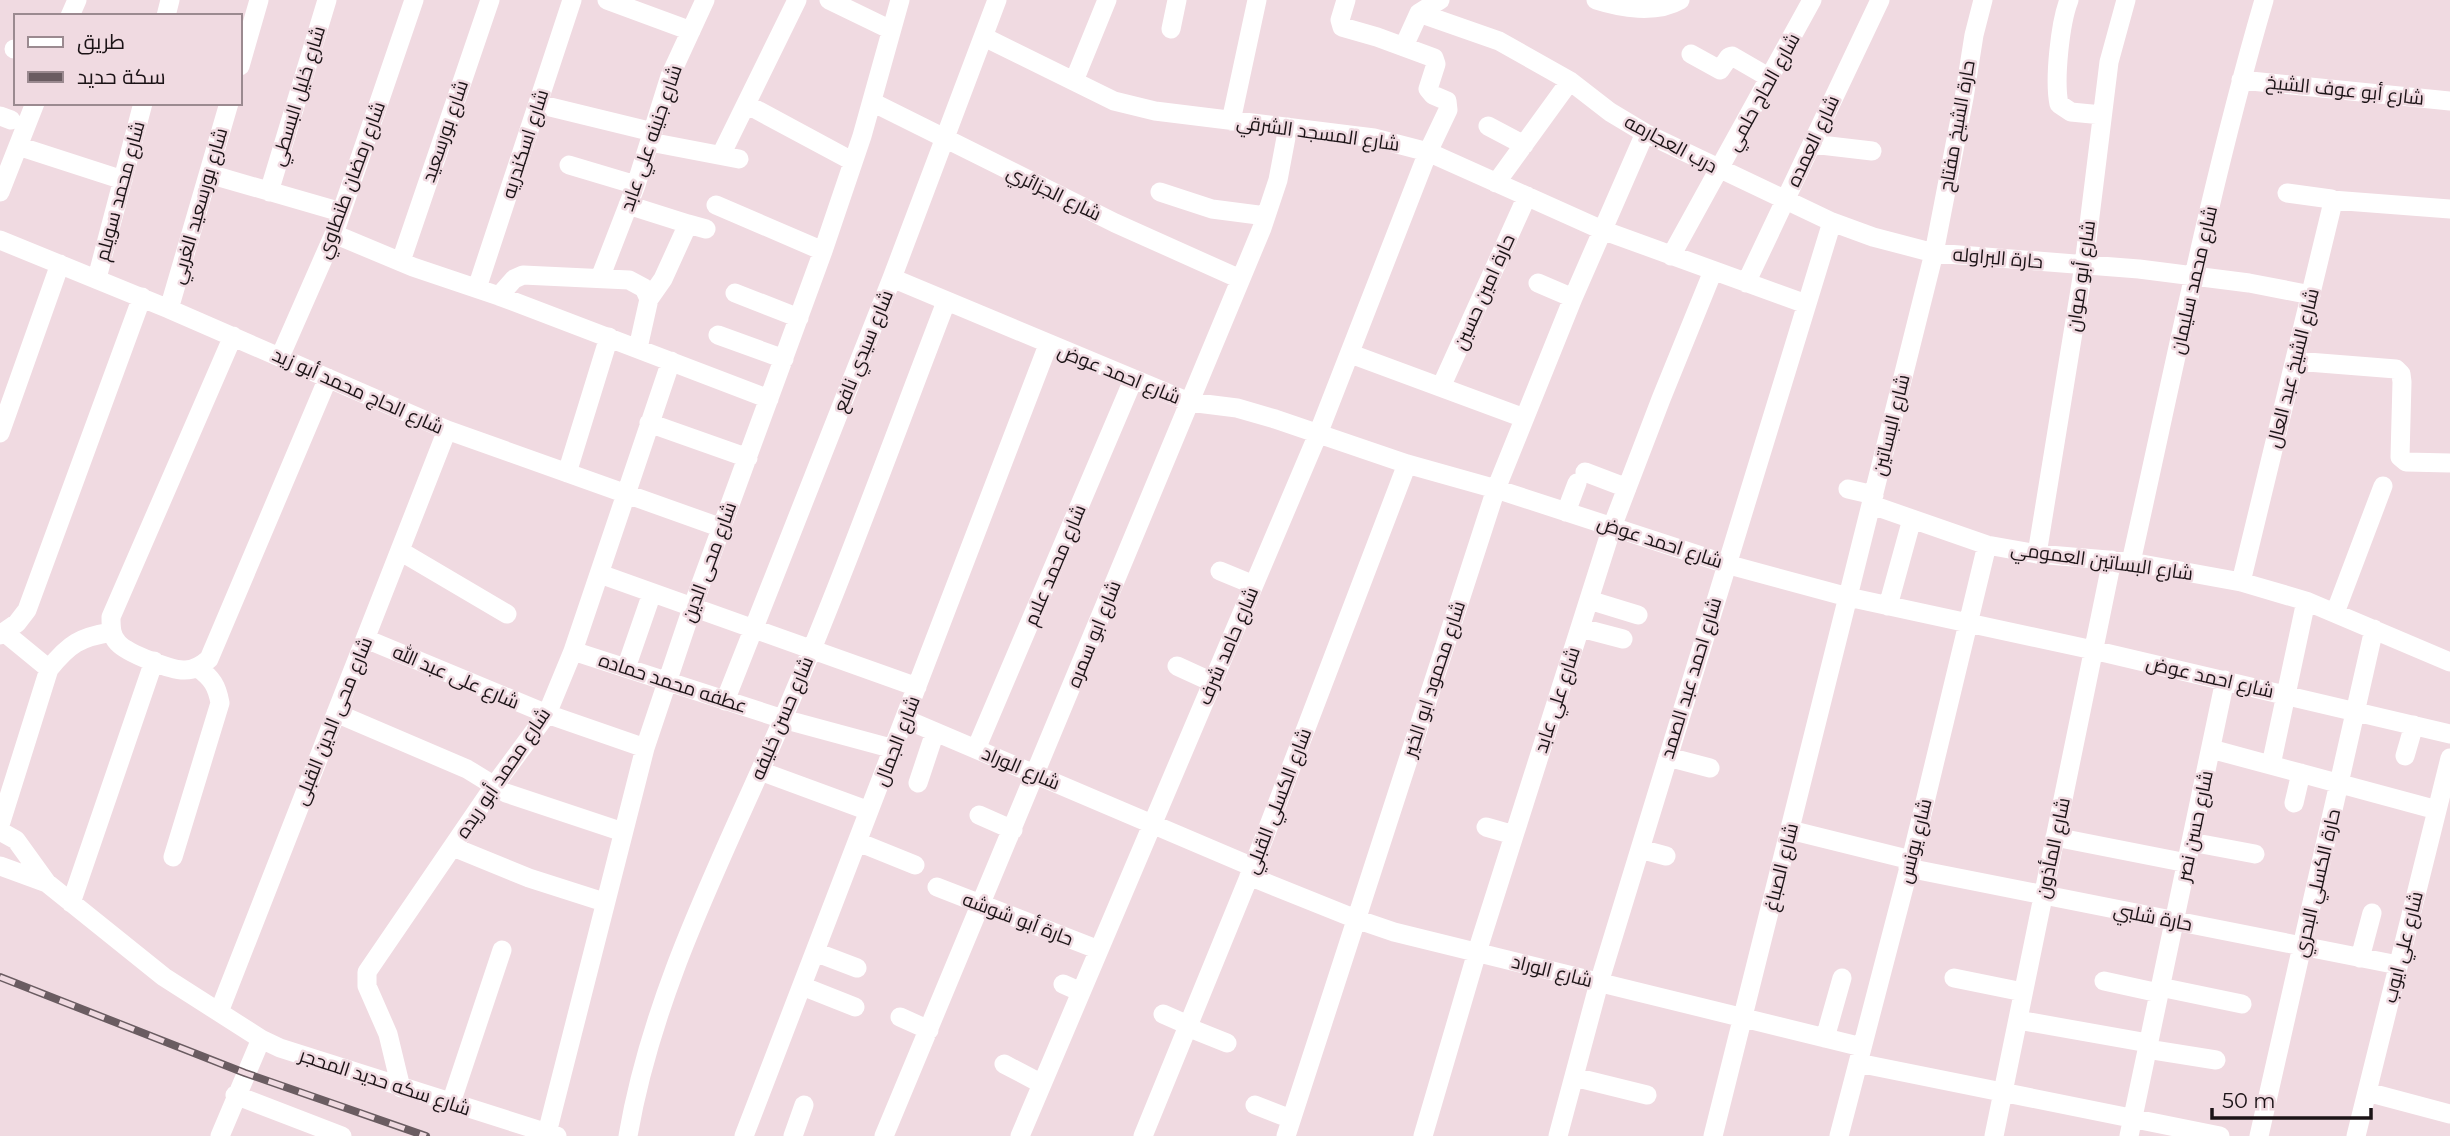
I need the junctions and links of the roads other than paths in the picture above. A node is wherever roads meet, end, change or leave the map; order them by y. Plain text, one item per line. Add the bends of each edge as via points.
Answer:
1 (259, 0) edge
2 (327, 0) edge
3 (414, 0) edge
4 (490, 0) edge
5 (572, 0) edge
6 (607, 0) edge
7 (705, 0) edge
8 (797, 0) edge
9 (829, 0) edge
10 (900, 0) edge
11 (996, 0) edge
12 (1107, 0) edge
13 (1177, 0) edge
14 (1257, 0) edge
15 (1346, 0) edge
16 (1440, 0) edge
17 (1596, 0) edge
18 (1812, 0) edge
19 (1880, 0) edge
20 (1983, 0) edge
21 (2069, 0) edge
22 (2126, 0) edge
23 (2264, 0) edge
24 (1677, 1) edge
25 (1419, 13) junction
26 (1171, 29) dead end
27 (891, 30) junction
28 (691, 31) junction
29 (984, 37) junction
30 (1404, 46) junction
31 (1691, 54) dead end
32 (242, 59) edge
33 (1770, 78) junction
34 (2241, 80) junction
35 (1074, 81) junction
36 (1570, 81) junction
37 (2450, 101) edge
38 (872, 102) junction
39 (538, 104) junction
40 (746, 104) junction
41 (34, 105) edge
42 (142, 105) edge
43 (228, 105) edge
44 (2102, 115) junction
45 (1231, 121) junction
46 (1488, 126) dead end
47 (1287, 127) junction
48 (1645, 133) junction
49 (651, 137) junction
50 (944, 137) junction
51 (1811, 144) junction
52 (1524, 145) junction
53 (18, 146) junction
54 (1872, 151) dead end
55 (1429, 152) junction
56 (852, 161) junction
57 (569, 166) dead end
58 (1720, 170) junction
59 (209, 174) junction
60 (123, 180) junction
61 (1496, 183) junction
62 (636, 185) junction
63 (0, 192) edge
64 (269, 192) junction
65 (1160, 192) dead end
66 (2287, 193) dead end
67 (1527, 196) junction
68 (1785, 200) junction
69 (2333, 200) junction
70 (628, 205) junction
71 (716, 205) dead end
72 (2450, 209) edge
73 (341, 212) junction
74 (1266, 216) junction
75 (1832, 222) junction
76 (1602, 230) junction
77 (334, 234) junction
78 (0, 240) edge
79 (823, 251) junction
80 (1934, 253) junction
81 (1671, 256) junction
82 (401, 261) junction
83 (60, 264) junction
84 (2084, 265) junction
85 (1713, 271) junction
86 (2194, 275) junction
87 (97, 278) junction
88 (600, 278) junction
89 (892, 278) junction
90 (1240, 279) junction
91 (1538, 283) dead end
92 (1746, 283) junction
93 (477, 288) junction
94 (735, 293) dead end
95 (2311, 295) junction
96 (499, 296) junction
97 (142, 297) junction
98 (1573, 298) junction
99 (649, 299) junction
100 (946, 302) junction
101 (1807, 304) junction
102 (169, 309) junction
103 (799, 318) junction
104 (718, 335) dead end
105 (233, 336) junction
106 (609, 337) junction
107 (1048, 345) junction
108 (638, 348) junction
109 (1350, 354) junction
110 (280, 357) junction
111 (784, 359) junction
112 (671, 360) junction
113 (2295, 361) junction
114 (328, 378) junction
115 (1133, 380) junction
116 (1441, 387) junction
117 (769, 399) junction
118 (1189, 402) junction
119 (1524, 418) junction
120 (649, 423) junction
121 (447, 430) junction
122 (0, 433) edge
123 (1318, 434) junction
124 (748, 458) junction
125 (2450, 463) edge
126 (1408, 464) junction
127 (567, 473) junction
128 (2383, 486) dead end
129 (1627, 488) junction
130 (1496, 489) junction
131 (1848, 489) dead end
132 (626, 493) junction
133 (1873, 500) junction
134 (1566, 512) junction
135 (1912, 519) junction
136 (1612, 527) junction
137 (722, 528) junction
138 (1987, 545) junction
139 (400, 551) junction
140 (2037, 554) junction
141 (2122, 561) junction
142 (1726, 564) junction
143 (1220, 571) dead end
144 (600, 574) junction
145 (2241, 582) junction
146 (1254, 585) junction
147 (652, 593) junction
148 (1848, 597) junction
149 (1590, 600) junction
150 (2306, 601) junction
151 (1888, 606) junction
152 (692, 608) junction
153 (2335, 613) junction
154 (507, 614) dead end
155 (1639, 615) dead end
156 (1968, 624) junction
157 (1581, 628) junction
158 (2374, 629) junction
159 (753, 630) junction
160 (111, 632) junction
161 (2, 634) edge
162 (366, 639) junction
163 (1623, 639) dead end
164 (573, 650) junction
165 (810, 650) junction
166 (2093, 650) junction
167 (154, 661) junction
168 (2450, 662) edge
169 (1177, 666) dead end
170 (49, 668) junction
171 (198, 668) junction
172 (626, 668) junction
173 (2225, 680) junction
174 (667, 681) junction
175 (1212, 682) junction
176 (917, 687) junction
177 (2286, 695) junction
178 (725, 701) junction
179 (2356, 712) junction
180 (336, 713) junction
181 (547, 714) junction
182 (783, 719) junction
183 (905, 719) junction
184 (2414, 725) junction
185 (935, 732) junction
186 (2450, 734) edge
187 (645, 748) junction
188 (894, 749) junction
189 (976, 749) junction
190 (2211, 749) junction
191 (2405, 756) dead end
192 (1668, 757) junction
193 (2450, 758) edge
194 (2270, 765) junction
195 (1710, 768) dead end
196 (760, 771) junction
197 (2301, 773) junction
198 (1036, 775) junction
199 (918, 783) dead end
200 (2340, 783) junction
201 (494, 786) junction
202 (2294, 803) dead end
203 (2437, 810) junction
204 (869, 811) junction
205 (979, 815) dead end
206 (1152, 824) junction
207 (0, 825) edge
208 (1486, 827) dead end
209 (1013, 830) junction
210 (1790, 830) junction
211 (0, 831) edge
212 (623, 832) junction
213 (1514, 835) junction
214 (2055, 837) junction
215 (858, 842) junction
216 (2191, 842) junction
217 (453, 846) junction
218 (1640, 849) junction
219 (2255, 854) dead end
220 (1666, 856) dead end
221 (173, 858) dead end
222 (2187, 863) junction
223 (915, 864) dead end
224 (1909, 864) junction
225 (0, 866) edge
226 (1251, 872) junction
227 (47, 883) junction
228 (937, 887) dead end
229 (2043, 896) junction
230 (604, 902) junction
231 (71, 903) junction
232 (982, 905) junction
233 (2372, 913) dead end
234 (1356, 919) junction
235 (2174, 922) junction
236 (2302, 947) junction
237 (502, 950) dead end
238 (1099, 950) junction
239 (815, 951) junction
240 (1477, 952) junction
241 (2360, 958) junction
242 (2398, 965) junction
243 (857, 968) dead end
244 (1842, 978) dead end
245 (1954, 978) dead end
246 (2104, 981) dead end
247 (1599, 983) junction
248 (1063, 984) dead end
249 (802, 986) junction
250 (2160, 990) junction
251 (1081, 992) junction
252 (2024, 992) junction
253 (2242, 1004) dead end
254 (855, 1007) dead end
255 (219, 1012) junction
256 (1163, 1014) dead end
257 (900, 1017) dead end
258 (1742, 1019) junction
259 (2018, 1020) junction
260 (1187, 1026) junction
261 (929, 1030) junction
262 (1825, 1038) junction
263 (261, 1039) junction
264 (1227, 1043) dead end
265 (2148, 1046) junction
266 (1860, 1055) junction
267 (2216, 1060) dead end
268 (1004, 1064) dead end
269 (1574, 1077) junction
270 (1042, 1084) junction
271 (401, 1088) junction
272 (2367, 1092) junction
273 (2003, 1093) junction
274 (1647, 1095) dead end
275 (236, 1096) junction
276 (451, 1103) junction
277 (804, 1105) dead end
278 (1255, 1105) dead end
279 (2450, 1114) edge
280 (1289, 1127) edge
281 (2131, 1127) edge
282 (552, 1135) edge
283 (220, 1136) edge
284 (342, 1136) edge
285 (628, 1136) edge
286 (744, 1136) edge
287 (793, 1136) edge
288 (884, 1136) edge
289 (1020, 1136) edge
290 (1143, 1136) edge
291 (1423, 1136) edge
292 (1558, 1136) edge
293 (1713, 1136) edge
294 (1839, 1136) edge
295 (1994, 1136) edge
296 (2220, 1136) edge
297 (2259, 1136) edge
298 (2356, 1136) edge

1 - 32 street
2 - 64 street, شارع خليل البسطي
3 - 73 street, شارع رمضان طنطاوي
4 - 82 street, شارع بورسعيد
5 - 39 street, شارع اسكندريه
6 - 28 street
7 - 28 street, شارع جنينه علي عابد
8 - 40 street
9 - 27 street
10 - 27 street, شارع محى الدين
11 - 29 street, شارع سيدي نافع
12 - 35 street
13 - 26 street
14 - 45 street
15 - 30 street via 1342,27
16 - 25 street
17 - 24 street via 1634,8
18 - 33 street, شارع الحاج حلمي
19 - 51 street, شارع العمده
20 - 80 street, حارة الشيخ مفتاح
21 - 44 street via 2061,27 2058,99 2062,108 2071,112
22 - 44 street, شارع أبو صوان via 2109,62
23 - 34 street, شارع محمد سليمان
25 - 30 street
25 - 36 street, درب العجارمه via 1499,41
27 - 38 street, شارع محى الدين
28 - 49 street, شارع جنينه علي عابد via 670,76
29 - 35 street, شارع المسجد الشرقي
29 - 50 street, شارع سيدي نافع
30 - 55 street, شارع حامد شرف via 1434,58 1428,89 1449,105
31 - 33 street via 1720,70 1732,56
33 - 58 street, شارع الحاج حلمي
34 - 37 street, شارع أبو عوف الشيخ
34 - 86 street, شارع محمد سليمان
35 - 45 street, شارع المسجد الشرقي via 1114,101
36 - 48 street, درب العجارمه
36 - 52 street
38 - 50 street, شارع الجزائري
38 - 56 street, شارع محى الدين
39 - 49 street
39 - 93 street, شارع اسكندريه
40 - 49 street via 730,157
40 - 56 street
41 - 53 street
42 - 60 street, شارع محمد سويلم
43 - 59 street, شارع بورسعيد الغربي
44 - 84 street, شارع أبو صوان
45 - 47 street, شارع المسجد الشرقي
46 - 52 street
47 - 55 street, شارع المسجد الشرقي via 1374,138
47 - 74 street, شارع ابو سمره
48 - 58 street, درب العجارمه
48 - 76 street, شارع محمود ابو الخير
49 - 62 street, شارع جنينه علي عابد
50 - 89 street, شارع سيدي نافع
50 - 90 street, شارع الجزائري via 1115,223
51 - 54 street
51 - 68 street, شارع العمده
52 - 61 street
53 - 60 street
53 - 63 street
55 - 61 street, شارع المسجد الشرقي
55 - 109 street, شارع حامد شرف
56 - 79 street, شارع محى الدين
57 - 62 street
58 - 68 street, درب العجارمه
58 - 81 street, شارع الحاج حلمي
59 - 64 street
59 - 102 street, شارع بورسعيد الغربي
60 - 87 street, شارع محمد سويلم
61 - 67 street, شارع المسجد الشرقي
62 - 70 street, شارع جنينه علي عابد
64 - 73 street
65 - 74 street via 1212,209
66 - 69 street
67 - 76 street, شارع المسجد الشرقي
67 - 116 street, حارة امين حسين
68 - 75 street, درب العجارمه
68 - 92 street, شارع العمده
69 - 72 street
69 - 95 street, شارع الشيخ عبد العال
70 - 88 street, شارع جنينه علي عابد
70 - 99 street via 697,226
71 - 79 street
73 - 77 street, شارع رمضان طنطاوي
74 - 90 street, شارع ابو سمره
75 - 80 street, درب العجارمه
75 - 101 street, شارع احمد عبد الصمد
76 - 81 street, شارع المسجد الشرقي
76 - 98 street, شارع محمود ابو الخير
77 - 82 street
77 - 110 street, شارع رمضان طنطاوي
78 - 83 street, شارع الحاج محمد أبو زيد
79 - 103 street, شارع محى الدين
80 - 84 street, حارة البراوله
80 - 133 street, شارع البساتين
81 - 85 street, شارع المسجد الشرقي
82 - 93 street
83 - 87 street, شارع الحاج محمد أبو زيد
83 - 122 street
84 - 86 street, حارة البراوله
84 - 140 street, شارع أبو صوان
85 - 92 street, شارع المسجد الشرقي
85 - 129 street, شارع علي عابد
86 - 95 street, حارة البراوله
86 - 141 street, شارع محمد سليمان
87 - 97 street, شارع الحاج محمد أبو زيد
88 - 96 street via 523,275 514,278
88 - 99 street via 629,280 644,288
89 - 100 street, شارع احمد عوض
89 - 159 street, شارع سيدي نافع
90 - 118 street, شارع ابو سمره
91 - 98 street
92 - 101 street, شارع المسجد الشرقي
93 - 96 street
94 - 103 street
95 - 113 street, شارع الشيخ عبد العال
96 - 106 street
97 - 102 street, شارع الحاج محمد أبو زيد
97 - 161 street via 27,610
98 - 119 street, شارع محمود ابو الخير
99 - 108 street
100 - 107 street, شارع احمد عوض
100 - 165 street, شارع حسن خليفه
101 - 142 street, شارع احمد عبد الصمد
102 - 105 street, شارع الحاج محمد أبو زيد
103 - 111 street, شارع محى الدين
104 - 111 street
105 - 110 street, شارع الحاج محمد أبو زيد
105 - 160 street via 111,617
106 - 108 street
106 - 127 street
107 - 115 street, شارع احمد عوض
107 - 176 street, شارع الجمال
108 - 112 street
109 - 116 street
109 - 123 street, شارع حامد شرف
110 - 114 street, شارع الحاج محمد أبو زيد
111 - 117 street, شارع محى الدين
112 - 117 street
112 - 120 street, شارع محمد أبو ريده
113 - 125 street via 2399,371 2400,457 2406,462
113 - 145 street, شارع الشيخ عبد العال
114 - 121 street, شارع الحاج محمد أبو زيد
114 - 171 street via 216,646
115 - 118 street, شارع احمد عوض
115 - 189 street, شارع محمد علام
116 - 119 street
117 - 124 street, شارع محى الدين
118 - 123 street, شارع احمد عوض via 1258,414
118 - 198 street, شارع ابو سمره
119 - 130 street, شارع محمود ابو الخير
120 - 124 street
120 - 132 street, شارع محمد أبو ريده
121 - 127 street, شارع الحاج محمد أبو زيد
121 - 139 street, شارع محى الدين القبلى
123 - 126 street, شارع احمد عوض
123 - 146 street, شارع حامد شرف
124 - 137 street, شارع محى الدين
126 - 130 street, شارع احمد عوض
126 - 226 street, شارع الكسلي القبلي
127 - 132 street, شارع الحاج محمد أبو زيد
128 - 153 street
129 - 134 street via 1581,477
129 - 136 street, شارع علي عابد
130 - 134 street, شارع احمد عوض
130 - 234 street, شارع محمود ابو الخير
131 - 133 street, شارع البساتين العمومي
132 - 137 street, شارع الحاج محمد أبو زيد
132 - 144 street, شارع محمد أبو ريده
133 - 135 street, شارع البساتين العمومي
133 - 148 street, شارع البساتين
134 - 136 street, شارع احمد عوض
135 - 138 street, شارع البساتين العمومي
135 - 151 street
136 - 142 street, شارع احمد عوض
136 - 149 street, شارع علي عابد
137 - 152 street, شارع محى الدين
138 - 140 street, شارع البساتين العمومي
138 - 156 street, شارع يونس
139 - 154 street
139 - 162 street, شارع محى الدين القبلى
140 - 141 street, شارع البساتين العمومي
141 - 145 street, شارع البساتين العمومي
141 - 166 street, شارع المأذون
142 - 148 street, شارع احمد عوض
142 - 192 street, شارع احمد عبد الصمد
143 - 146 street
144 - 147 street
144 - 164 street, شارع محمد أبو ريده
145 - 150 street, شارع البساتين العمومي
146 - 175 street, شارع حامد شرف
147 - 152 street
147 - 172 street
148 - 151 street, شارع احمد عوض
148 - 210 street, شارع الصباغ
149 - 155 street
149 - 157 street, شارع علي عابد
150 - 153 street, شارع البساتين العمومي
150 - 177 street
151 - 156 street, شارع احمد عوض
152 - 159 street
152 - 174 street, شارع محى الدين
153 - 158 street, شارع البساتين العمومي
156 - 166 street, شارع احمد عوض
156 - 224 street, شارع يونس
157 - 163 street
157 - 213 street, شارع علي عابد
158 - 168 street, شارع البساتين العمومي
158 - 179 street, حارة الكسلي البحري
159 - 165 street
159 - 178 street, شارع سيدي نافع
160 - 167 street via 129,651
160 - 170 street via 87,636 65,649
161 - 170 street
162 - 180 street, شارع محى الدين القبلى
162 - 181 street, شارع على عبد الله
164 - 172 street, عطفه محمد حماده
164 - 181 street, شارع محمد أبو ريده
165 - 176 street
165 - 182 street, شارع حسن خليفه
166 - 173 street, شارع احمد عوض
166 - 214 street, شارع المأذون
167 - 171 street via 184,671
167 - 231 street
169 - 175 street
170 - 207 street
171 - 221 street via 213,682 219,703
172 - 174 street, عطفه محمد حماده
173 - 177 street, شارع احمد عوض
173 - 190 street, شارع حسن نصر
174 - 178 street, عطفه محمد حماده
174 - 187 street, شارع محى الدين
175 - 206 street, شارع حامد شرف
176 - 183 street, شارع الجمال
177 - 179 street, شارع احمد عوض
177 - 194 street
178 - 182 street, عطفه محمد حماده
179 - 184 street, شارع احمد عوض
179 - 200 street, حارة الكسلي البحري
180 - 201 street via 467,769
180 - 255 street, شارع محى الدين القبلى
181 - 187 street, شارع على عبد الله
181 - 201 street, شارع محمد أبو ريده
182 - 188 street, عطفه محمد حماده
182 - 196 street, شارع حسن خليفه
183 - 185 street, شارع الوراد
183 - 188 street, شارع الجمال
184 - 186 street, شارع احمد عوض
184 - 191 street
185 - 189 street, شارع الوراد
185 - 199 street
187 - 212 street, شارع محى الدين
188 - 204 street, شارع الجمال
189 - 198 street, شارع الوراد
190 - 194 street
190 - 216 street, شارع حسن نصر
192 - 195 street
192 - 218 street, شارع احمد عبد الصمد
193 - 203 street, شارع علي ايوب
194 - 197 street
196 - 204 street
196 - 285 street, شارع حسن خليفه via 668,989 649,1043
197 - 200 street
197 - 202 street
198 - 206 street, شارع الوراد
198 - 209 street, شارع ابو سمره
200 - 203 street
200 - 236 street, حارة الكسلي البحري
201 - 212 street
201 - 217 street, شارع محمد أبو ريده
203 - 242 street, شارع علي ايوب
204 - 215 street, شارع الجمال
205 - 209 street
206 - 226 street, شارع الوراد
206 - 238 street, شارع حامد شرف
208 - 213 street
209 - 232 street, شارع ابو سمره
210 - 224 street, حارة شلبي
210 - 258 street, شارع الصباغ
211 - 227 street via 16,840
212 - 230 street, شارع محى الدين
213 - 240 street, شارع علي عابد
214 - 222 street
214 - 229 street, شارع المأذون
215 - 223 street
215 - 239 street, شارع الجمال
216 - 219 street
216 - 222 street, شارع حسن نصر
217 - 230 street via 528,878
217 - 271 street, شارع محمد أبو ريده via 367,972 367,986 388,1034
218 - 220 street
218 - 247 street, شارع احمد عبد الصمد
222 - 235 street, شارع حسن نصر
224 - 229 street, حارة شلبي
224 - 266 street, شارع يونس
225 - 227 street
226 - 234 street, شارع الوراد
226 - 260 street, شارع الكسلي القبلي
227 - 231 street, شارع سكه حديد المحجر
228 - 232 street, حارة أبو شوشه
229 - 235 street, حارة شلبي
229 - 252 street, شارع المأذون
230 - 282 street, شارع محى الدين
231 - 255 street, شارع سكه حديد المحجر via 164,978
232 - 238 street, حارة أبو شوشه
232 - 261 street, شارع ابو سمره
233 - 241 street
234 - 240 street, شارع الوراد
234 - 280 street, شارع محمود ابو الخير
235 - 236 street, حارة شلبي
235 - 250 street, شارع حسن نصر
236 - 241 street, حارة شلبي
236 - 297 street, حارة الكسلي البحري
237 - 276 street
238 - 251 street, شارع حامد شرف
239 - 243 street
239 - 249 street, شارع الجمال
240 - 247 street, شارع الوراد
240 - 291 street, شارع علي عابد
241 - 242 street, حارة شلبي
242 - 272 street, شارع علي ايوب
244 - 262 street
245 - 252 street
246 - 250 street
247 - 258 street, شارع الوراد
247 - 269 street, شارع احمد عبد الصمد
248 - 251 street
249 - 254 street
249 - 286 street, شارع الجمال
250 - 253 street
250 - 265 street, شارع حسن نصر
251 - 270 street, شارع حامد شرف
252 - 259 street, شارع المأذون
255 - 263 street, شارع سكه حديد المحجر
256 - 260 street
257 - 261 street
258 - 262 street, شارع الوراد
258 - 293 street, شارع الصباغ
259 - 265 street
259 - 273 street, شارع المأذون
260 - 264 street
260 - 290 street, شارع الكسلي القبلي
261 - 288 street, شارع ابو سمره
262 - 266 street, شارع الوراد
263 - 271 street, شارع سكه حديد المحجر
263 - 275 street
265 - 267 street
265 - 281 street, شارع حسن نصر
266 - 273 street, شارع الوراد
266 - 294 street, شارع يونس
268 - 270 street
269 - 274 street
269 - 292 street, شارع احمد عبد الصمد
270 - 289 street, شارع حامد شرف
271 - 276 street, شارع سكه حديد المحجر
272 - 279 street
272 - 298 street, شارع علي ايوب
273 - 281 street, شارع الوراد
273 - 295 street, شارع المأذون
275 - 283 street
275 - 284 street
276 - 282 street, شارع سكه حديد المحجر
277 - 287 street
278 - 280 street
281 - 296 street, شارع الوراد

